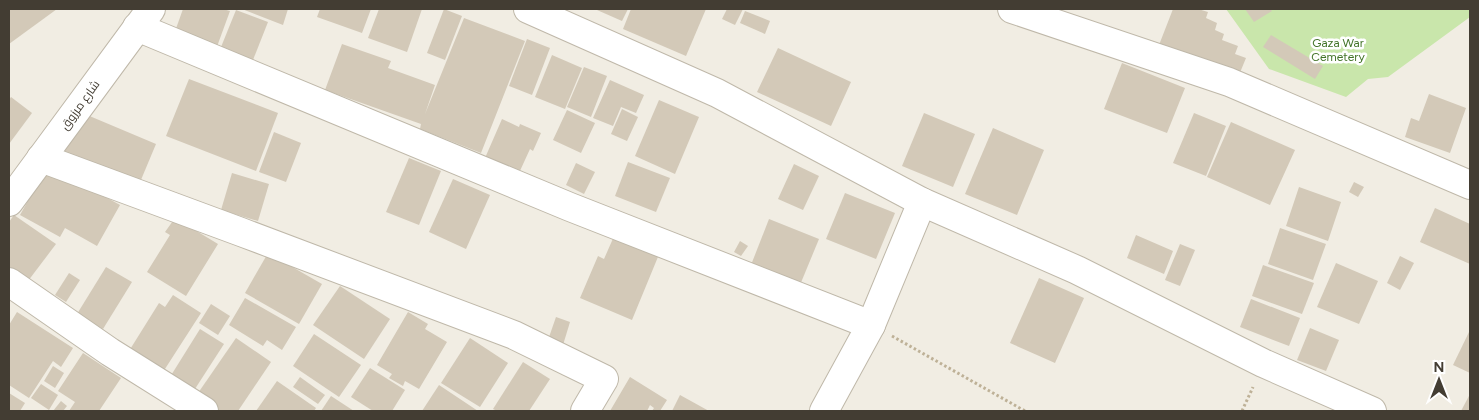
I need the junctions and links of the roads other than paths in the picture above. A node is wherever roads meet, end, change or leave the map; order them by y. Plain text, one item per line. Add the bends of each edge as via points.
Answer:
1 (528, 9) edge
2 (1012, 9) edge
3 (144, 18) edge
4 (41, 158) junction
5 (1470, 185) edge
6 (9, 202) edge
7 (922, 202) junction
8 (9, 282) edge
9 (871, 325) junction
10 (204, 411) edge
11 (585, 411) edge
12 (824, 411) edge
13 (1372, 411) edge

1 - 7 street via 717,93
2 - 5 street via 1229,82
3 - 4 street, شارع مرزوق
3 - 9 street via 560,203
4 - 6 street, شارع مرزوق
4 - 11 street via 514,335 604,379
7 - 9 street
7 - 13 street via 1077,270 1263,363
8 - 10 street via 110,352
9 - 12 street

